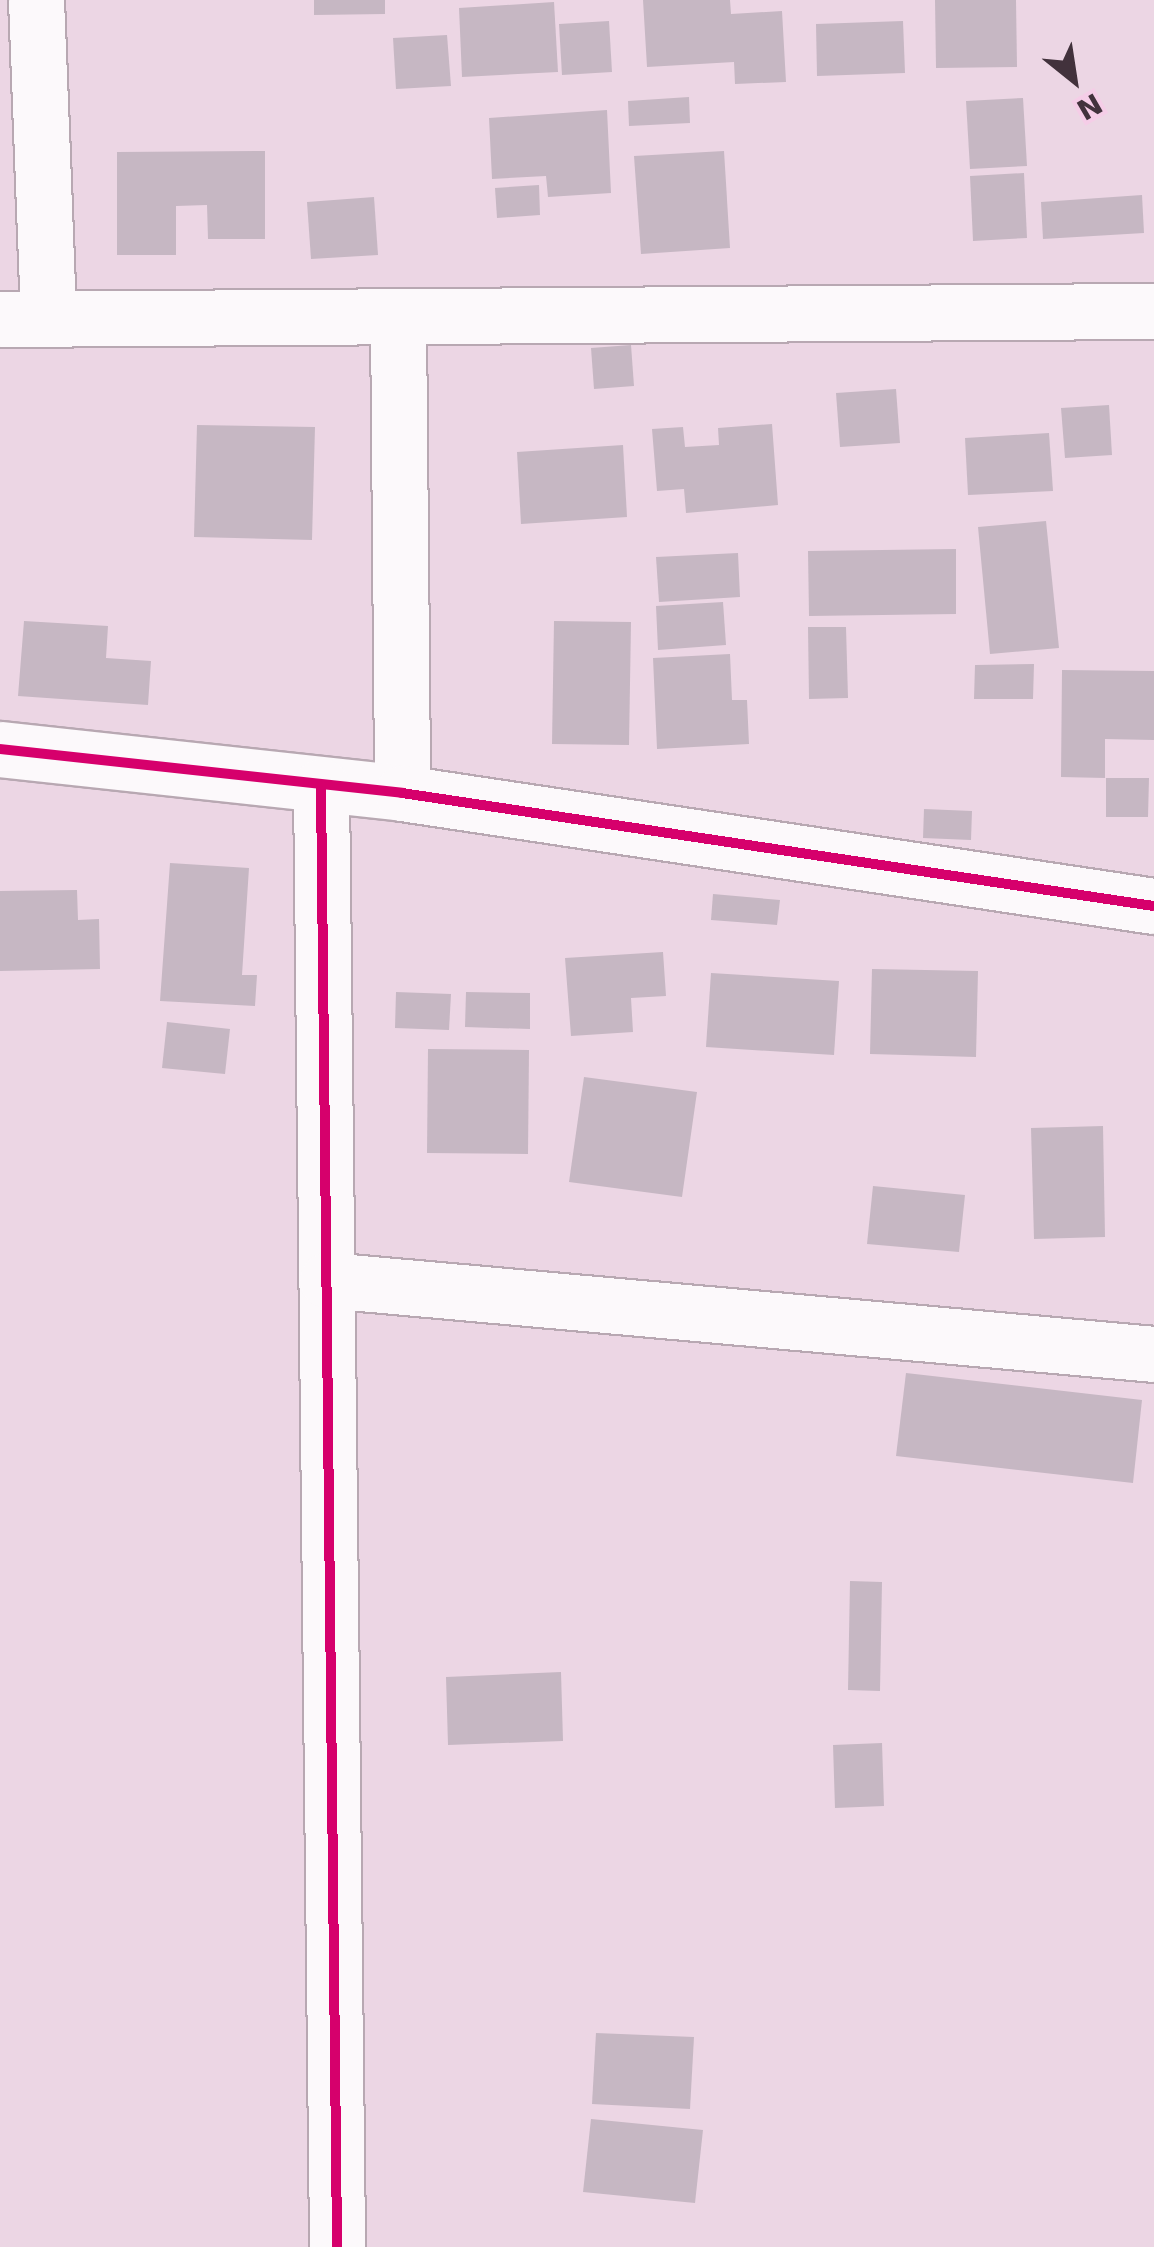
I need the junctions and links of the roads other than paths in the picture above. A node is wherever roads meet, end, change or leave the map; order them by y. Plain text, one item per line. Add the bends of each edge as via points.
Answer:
1 (36, 0) edge
2 (1154, 311) edge
3 (398, 316) junction
4 (24, 318) edge
5 (0, 749) edge
6 (320, 786) junction
7 (402, 793) junction
8 (1154, 906) edge
9 (327, 1280) junction
10 (1154, 1354) edge
11 (337, 2247) edge

1 - 4 street
2 - 3 street
3 - 4 street
3 - 7 street
5 - 6 street
6 - 7 street
6 - 9 street
7 - 8 street
9 - 10 street
9 - 11 street

